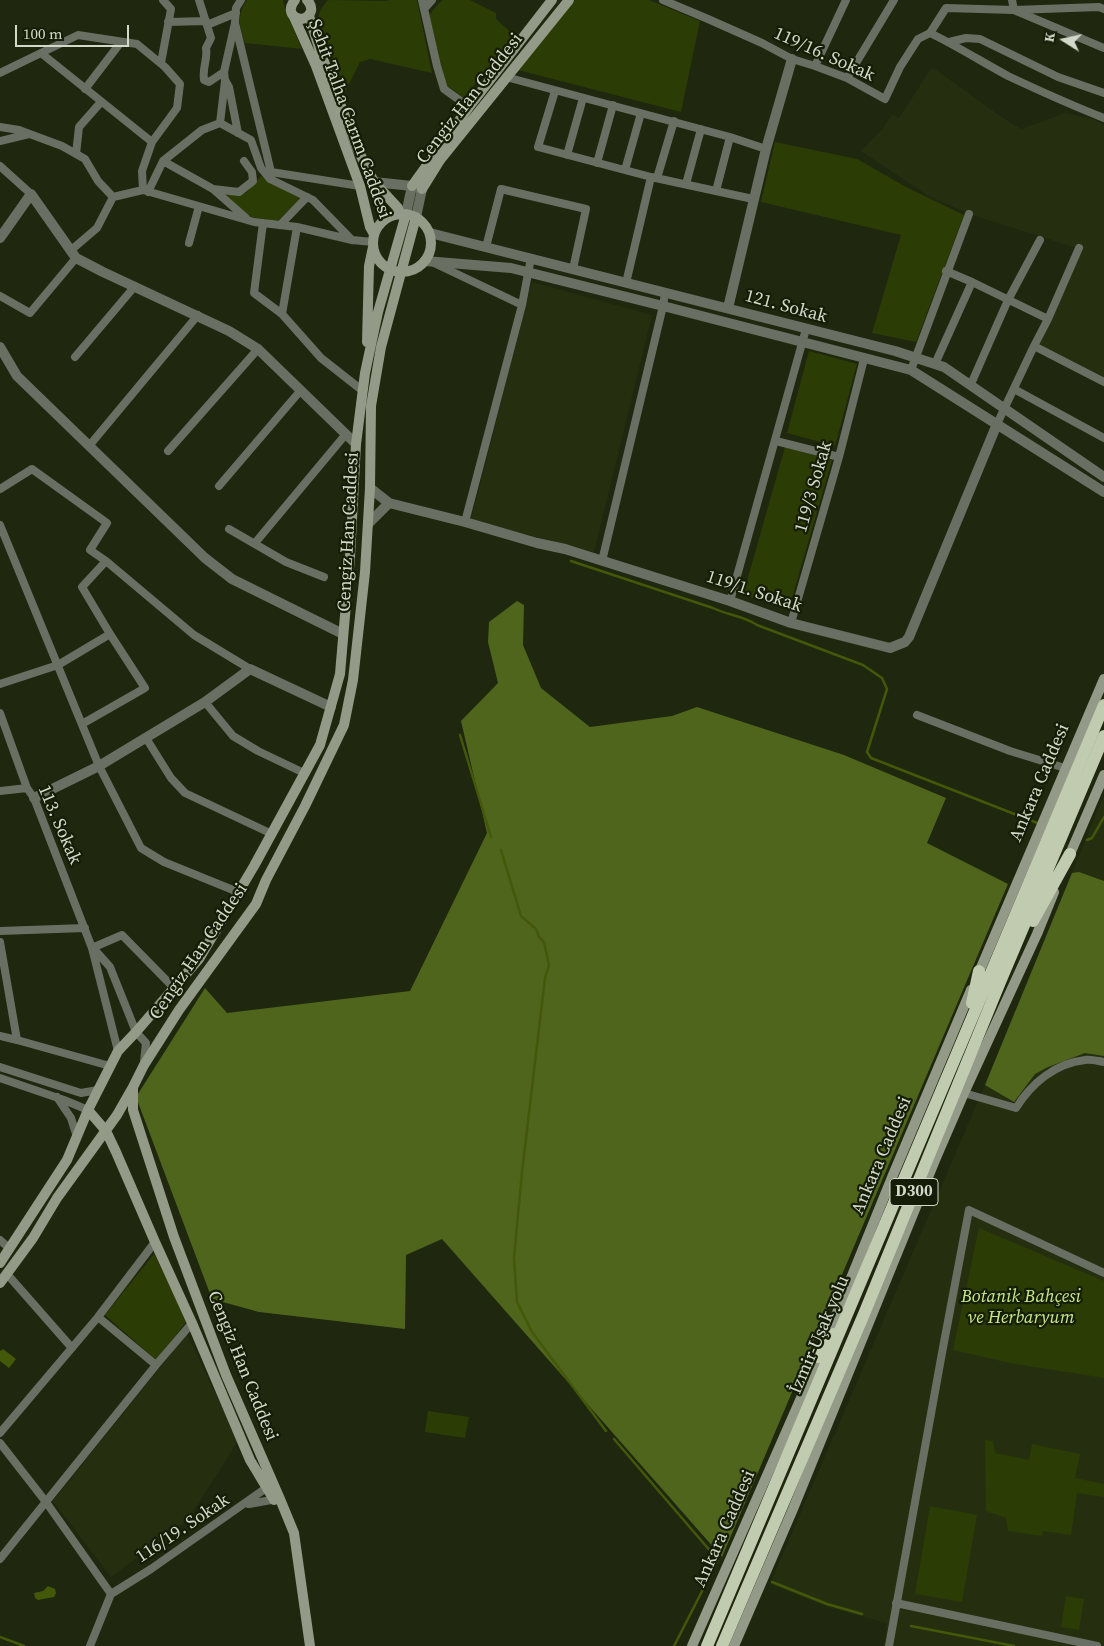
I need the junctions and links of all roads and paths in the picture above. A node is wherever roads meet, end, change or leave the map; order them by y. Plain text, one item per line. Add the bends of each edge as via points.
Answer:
1 (163, 0) edge
2 (199, 0) edge
3 (241, 0) edge
4 (422, 0) edge
5 (432, 0) edge
6 (552, 0) edge
7 (569, 0) edge
8 (663, 0) edge
9 (846, 0) edge
10 (894, 0) edge
11 (981, 0) edge
12 (1012, 0) edge
13 (292, 6) edge
14 (311, 6) edge
15 (424, 9) junction
16 (983, 9) junction
17 (1104, 9) edge
18 (1014, 10) junction
19 (236, 13) junction
20 (168, 22) junction
21 (207, 23) junction
22 (235, 23) junction
23 (930, 33) junction
24 (121, 42) junction
25 (949, 42) junction
26 (1104, 48) edge
27 (41, 53) junction
28 (792, 59) junction
29 (161, 63) junction
30 (815, 66) junction
31 (0, 73) edge
32 (225, 76) junction
33 (506, 77) junction
34 (848, 78) junction
35 (85, 89) junction
36 (555, 90) junction
37 (1104, 93) edge
38 (583, 98) junction
39 (101, 102) junction
40 (613, 105) junction
41 (470, 107) junction
42 (641, 113) junction
43 (1104, 118) edge
44 (674, 121) junction
45 (220, 123) junction
46 (0, 127) edge
47 (701, 129) junction
48 (238, 133) junction
49 (29, 134) junction
50 (730, 137) junction
51 (0, 141) edge
52 (152, 142) junction
53 (766, 149) junction
54 (76, 154) junction
55 (567, 155) junction
56 (163, 160) junction
57 (244, 162) dead end
58 (597, 163) junction
59 (0, 166) edge
60 (261, 168) junction
61 (625, 170) junction
62 (252, 172) junction
63 (270, 175) junction
64 (654, 178) junction
65 (374, 182) junction
66 (686, 184) junction
67 (360, 186) junction
68 (417, 187) junction
69 (213, 189) junction
70 (146, 191) junction
71 (716, 191) junction
72 (31, 194) junction
73 (113, 197) junction
74 (306, 197) junction
75 (753, 199) junction
76 (200, 206) junction
77 (969, 214) dead end
78 (407, 215) junction
79 (250, 221) junction
80 (263, 223) junction
81 (280, 225) junction
82 (298, 227) junction
83 (430, 233) junction
84 (0, 238) edge
85 (352, 240) junction
86 (374, 240) junction
87 (1040, 240) dead end
88 (189, 243) dead end
89 (486, 247) junction
90 (1079, 248) dead end
91 (73, 254) junction
92 (531, 258) junction
93 (428, 261) junction
94 (389, 269) junction
95 (573, 269) junction
96 (946, 271) junction
97 (400, 272) junction
98 (528, 273) junction
99 (972, 282) junction
100 (626, 283) junction
101 (135, 286) junction
102 (665, 293) junction
103 (0, 296) edge
104 (1008, 300) junction
105 (522, 305) junction
106 (664, 306) junction
107 (728, 308) junction
108 (282, 314) junction
109 (198, 315) junction
110 (1048, 319) junction
111 (806, 329) junction
112 (802, 342) junction
113 (1034, 346) junction
114 (0, 347) edge
115 (258, 350) junction
116 (75, 357) dead end
117 (915, 357) junction
118 (864, 359) junction
119 (935, 364) junction
120 (911, 370) junction
121 (365, 373) junction
122 (1104, 382) edge
123 (970, 384) junction
124 (1014, 389) junction
125 (301, 390) junction
126 (363, 391) junction
127 (1005, 408) junction
128 (997, 424) junction
129 (346, 434) junction
130 (1104, 438) edge
131 (776, 440) junction
132 (356, 444) junction
133 (89, 446) junction
134 (168, 451) dead end
135 (839, 457) junction
136 (1104, 476) edge
137 (219, 486) dead end
138 (370, 488) junction
139 (0, 489) edge
140 (1104, 492) edge
141 (389, 503) junction
142 (464, 522) junction
143 (368, 524) junction
144 (0, 525) edge
145 (229, 529) dead end
146 (255, 543) junction
147 (106, 561) junction
148 (602, 561) junction
149 (324, 577) dead end
150 (730, 601) junction
151 (791, 623) junction
152 (110, 634) junction
153 (343, 634) junction
154 (58, 666) junction
155 (250, 669) junction
156 (1104, 679) edge
157 (0, 684) edge
158 (205, 702) junction
159 (1104, 705) edge
160 (331, 708) junction
161 (0, 714) edge
162 (916, 714) dead end
163 (82, 724) junction
164 (1104, 736) edge
165 (146, 738) junction
166 (99, 766) junction
167 (1065, 768) junction
168 (304, 773) junction
169 (1104, 775) edge
170 (26, 788) junction
171 (0, 791) edge
172 (34, 798) junction
173 (272, 834) junction
174 (1070, 854) junction
175 (238, 892) junction
176 (85, 928) junction
177 (0, 931) edge
178 (0, 942) edge
179 (92, 948) junction
180 (979, 971) junction
181 (1000, 982) junction
182 (174, 988) junction
183 (136, 1032) junction
184 (0, 1036) edge
185 (964, 1037) junction
186 (18, 1040) junction
187 (118, 1051) junction
188 (1104, 1062) edge
189 (144, 1065) junction
190 (110, 1066) junction
191 (0, 1067) edge
192 (0, 1078) edge
193 (133, 1087) junction
194 (98, 1090) junction
195 (964, 1093) junction
196 (57, 1097) junction
197 (88, 1110) junction
198 (106, 1131) junction
199 (76, 1137) junction
200 (0, 1240) edge
201 (155, 1242) junction
202 (10, 1250) junction
203 (0, 1263) edge
204 (1104, 1273) edge
205 (6, 1274) junction
206 (0, 1283) edge
207 (855, 1298) junction
208 (864, 1314) junction
209 (98, 1317) junction
210 (192, 1323) junction
211 (72, 1348) junction
212 (819, 1356) junction
213 (855, 1356) junction
214 (156, 1366) junction
215 (0, 1433) edge
216 (0, 1442) edge
217 (270, 1486) junction
218 (277, 1499) junction
219 (46, 1502) junction
220 (244, 1505) junction
221 (0, 1559) edge
222 (111, 1594) junction
223 (896, 1603) junction
224 (90, 1646) edge
225 (304, 1646) edge
226 (310, 1646) edge
227 (692, 1646) edge
228 (707, 1646) edge
229 (722, 1646) edge
230 (734, 1646) edge
231 (889, 1646) edge
232 (1097, 1646) edge

1 - 20 street via 171,9
2 - 21 street
3 - 19 street
4 - 15 street
5 - 15 street
6 - 41 main road, Cengiz Han Caddesi
7 - 33 main road, Cengiz Han Caddesi
8 - 28 street, 119/16. Sokak
9 - 30 street
10 - 34 street
11 - 16 street
12 - 18 street
13 - 14 main road via 299,19
13 - 67 main road, Şehit Talha Carım Caddesi
14 - 65 main road, Şehit Talha Carım Caddesi via 320,51 357,148
15 - 41 street via 444,89
16 - 18 street
16 - 23 street via 946,8
17 - 18 street
18 - 26 street
19 - 21 street
19 - 22 street
20 - 21 street
20 - 29 street
21 - 32 street via 211,38 206,48 204,80 210,82
22 - 32 street
22 - 63 street
23 - 25 street
23 - 34 street, 119/16. Sokak via 918,39 885,99
24 - 27 street via 78,35
24 - 29 street via 137,44
24 - 35 street
25 - 37 street via 980,39 1058,77
25 - 43 street via 1007,75
27 - 31 street
27 - 35 street
28 - 30 street, 119/16. Sokak
28 - 53 street
29 - 52 street via 180,84 177,108
30 - 34 street, 119/16. Sokak
32 - 45 street
32 - 48 street
33 - 36 street
33 - 68 main road, Cengiz Han Caddesi
35 - 39 street
36 - 38 street
36 - 55 street via 538,147
38 - 40 street
38 - 55 street
39 - 52 street
39 - 54 street via 79,128
40 - 42 street
40 - 58 street
41 - 68 main road, Cengiz Han Caddesi
42 - 44 street
42 - 61 street
44 - 47 street
44 - 64 street
45 - 48 street
45 - 56 street via 202,130
46 - 49 street
47 - 50 street
47 - 66 street
48 - 60 street via 251,140
49 - 51 street
49 - 54 street
50 - 53 street
50 - 71 street
52 - 70 street via 142,171
53 - 75 street
54 - 73 street via 85,158 98,181
55 - 58 street
56 - 69 street
56 - 70 street
57 - 62 street
58 - 61 street
59 - 72 street
60 - 62 street
60 - 63 street
61 - 64 street
62 - 69 street via 253,181 239,192
63 - 67 street
63 - 74 street
64 - 66 street
64 - 100 street
65 - 68 street, Şehit Talha Carım Caddesi
65 - 78 main road
66 - 71 street
67 - 86 main road, Şehit Talha Carım Caddesi
68 - 78 street, Cengiz Han Caddesi
69 - 79 street
70 - 73 street
70 - 76 street
71 - 75 street
72 - 84 street
72 - 91 street
73 - 91 street via 97,228
74 - 81 street
74 - 85 street via 313,200
75 - 107 street
76 - 79 street
76 - 88 street
77 - 96 street
78 - 83 main road via 424,224
78 - 86 main road via 383,220
78 - 94 main road, Cengiz Han Caddesi
78 - 97 main road, Cengiz Han Caddesi
79 - 80 street
80 - 81 street
80 - 108 street via 254,294
81 - 82 street
82 - 85 street
82 - 108 street
83 - 89 street, 121. Sokak
83 - 93 main road
85 - 86 street
86 - 94 main road via 379,260
86 - 121 main road via 369,266
87 - 104 street
89 - 92 street, 121. Sokak
89 - 95 street via 501,189 586,209
90 - 110 street
91 - 101 street
91 - 103 street via 30,312
92 - 95 street, 121. Sokak
92 - 98 street
93 - 97 main road
93 - 98 street, 121. Sokak via 511,268
93 - 105 street
94 - 97 main road
94 - 121 main road, Cengiz Han Caddesi
95 - 100 street, 121. Sokak
96 - 99 street
96 - 117 street
97 - 138 main road, Cengiz Han Caddesi via 381,347 371,406
98 - 105 street
98 - 106 street, 121. Sokak
99 - 104 street
99 - 119 street
100 - 102 street, 121. Sokak
101 - 109 street
101 - 116 street
102 - 106 street
102 - 107 street, 121. Sokak
104 - 110 street
104 - 123 street
105 - 142 street
106 - 112 street, 121. Sokak
106 - 148 street
107 - 111 street, 121. Sokak
108 - 126 street via 321,358
109 - 115 street via 229,330
109 - 133 street
110 - 113 street
111 - 112 street
111 - 117 street, 121. Sokak
112 - 118 street, 121. Sokak
112 - 131 street
113 - 122 street
113 - 124 street
114 - 133 street via 17,376
115 - 125 street
115 - 134 street
117 - 119 street, 121. Sokak
117 - 120 street
118 - 120 street, 121. Sokak
118 - 135 street, 119/3 Sokak
119 - 123 street, 121. Sokak via 944,366
120 - 128 street, 121. Sokak
121 - 126 main road, Cengiz Han Caddesi
123 - 127 street, 121. Sokak
124 - 127 street
124 - 130 street
125 - 129 street
125 - 137 street
126 - 132 main road, Cengiz Han Caddesi
127 - 128 street
127 - 136 street, 121. Sokak
128 - 140 street, 121. Sokak
128 - 151 street, 119/1. Sokak via 905,642 890,648
129 - 132 street
129 - 146 street
131 - 135 street
131 - 150 street
132 - 153 main road, Cengiz Han Caddesi
133 - 153 street via 225,574
135 - 151 street, 119/3 Sokak
138 - 141 street, 119/1. Sokak
138 - 143 main road, Cengiz Han Caddesi
139 - 147 street via 32,469 107,523 90,550
141 - 142 street, 119/1. Sokak
141 - 143 street
142 - 148 street, 119/1. Sokak
143 - 189 main road, Cengiz Han Caddesi via 360,625 344,725 256,904 179,1010
144 - 154 street
145 - 146 street
146 - 149 street via 286,562
147 - 152 street via 82,587
147 - 155 street via 194,635
148 - 150 street, 119/1. Sokak
150 - 151 street, 119/1. Sokak
152 - 154 street
152 - 163 street via 145,688
153 - 160 main road, Cengiz Han Caddesi via 340,674
154 - 157 street
154 - 163 street
155 - 158 street
155 - 160 street
156 - 167 main road, Ankara Caddesi
158 - 165 street
158 - 168 street via 233,736
159 - 185 highway, Ankara Caddesi / D300
160 - 168 main road, Cengiz Han Caddesi via 320,745
161 - 170 street, 113. Sokak
162 - 167 street via 1010,751
163 - 166 street
164 - 181 highway, D300
165 - 166 street
165 - 173 street via 171,778 185,792
166 - 172 street
166 - 175 street via 141,848 164,862
167 - 180 main road, Ankara Caddesi
168 - 173 main road, Cengiz Han Caddesi
169 - 174 main road
170 - 171 street
170 - 172 street, 113. Sokak
172 - 176 street, 113. Sokak
173 - 175 main road, Cengiz Han Caddesi
174 - 181 highway
174 - 195 main road via 1038,934
175 - 182 main road, Cengiz Han Caddesi via 199,960
176 - 177 street
176 - 179 street, 113. Sokak
178 - 186 street
179 - 182 street via 122,935
179 - 183 street, 113. Sokak via 110,967
179 - 187 street, 113. Sokak
180 - 185 highway
180 - 212 main road, Ankara Caddesi
181 - 208 highway, D300
182 - 183 main road, Cengiz Han Caddesi
183 - 187 main road, Cengiz Han Caddesi
183 - 189 street, 113. Sokak via 146,1043
184 - 186 street
185 - 207 highway, İzmir-Uşak yolu / D300
186 - 190 street
187 - 190 main road, Cengiz Han Caddesi
188 - 195 street via 1085,1059 1043,1076 1016,1108
189 - 193 main road, Cengiz Han Caddesi
190 - 194 main road, Cengiz Han Caddesi
191 - 194 street via 82,1093
192 - 196 street
193 - 198 main road, Cengiz Han Caddesi
193 - 217 main road, Cengiz Han Caddesi via 133,1110 174,1237
194 - 197 main road, Cengiz Han Caddesi
195 - 213 main road
196 - 197 street
196 - 199 street via 71,1118
197 - 198 main road, Cengiz Han Caddesi
197 - 199 main road, Cengiz Han Caddesi
198 - 201 main road, Cengiz Han Caddesi
198 - 205 main road, Cengiz Han Caddesi
199 - 202 main road, Cengiz Han Caddesi via 67,1160
200 - 202 street
201 - 209 street
201 - 210 main road, Cengiz Han Caddesi
202 - 203 main road, Cengiz Han Caddesi
204 - 223 street via 969,1210
205 - 206 main road, Cengiz Han Caddesi
205 - 211 street
207 - 212 highway
207 - 228 highway, İzmir-Uşak yolu / D300
208 - 213 highway
208 - 229 highway, D300
209 - 211 street
209 - 214 street
210 - 214 street
210 - 217 main road, Cengiz Han Caddesi via 246,1451
211 - 215 street
212 - 227 main road, Ankara Caddesi
213 - 230 main road
214 - 219 street
216 - 219 street
217 - 218 main road
217 - 220 street, 116/19. Sokak
218 - 220 street, 116/19. Sokak
218 - 225 main road via 288,1534
218 - 226 main road via 294,1533
219 - 221 street
219 - 222 street
220 - 222 street, 116/19. Sokak
222 - 224 street
223 - 231 street
223 - 232 street

